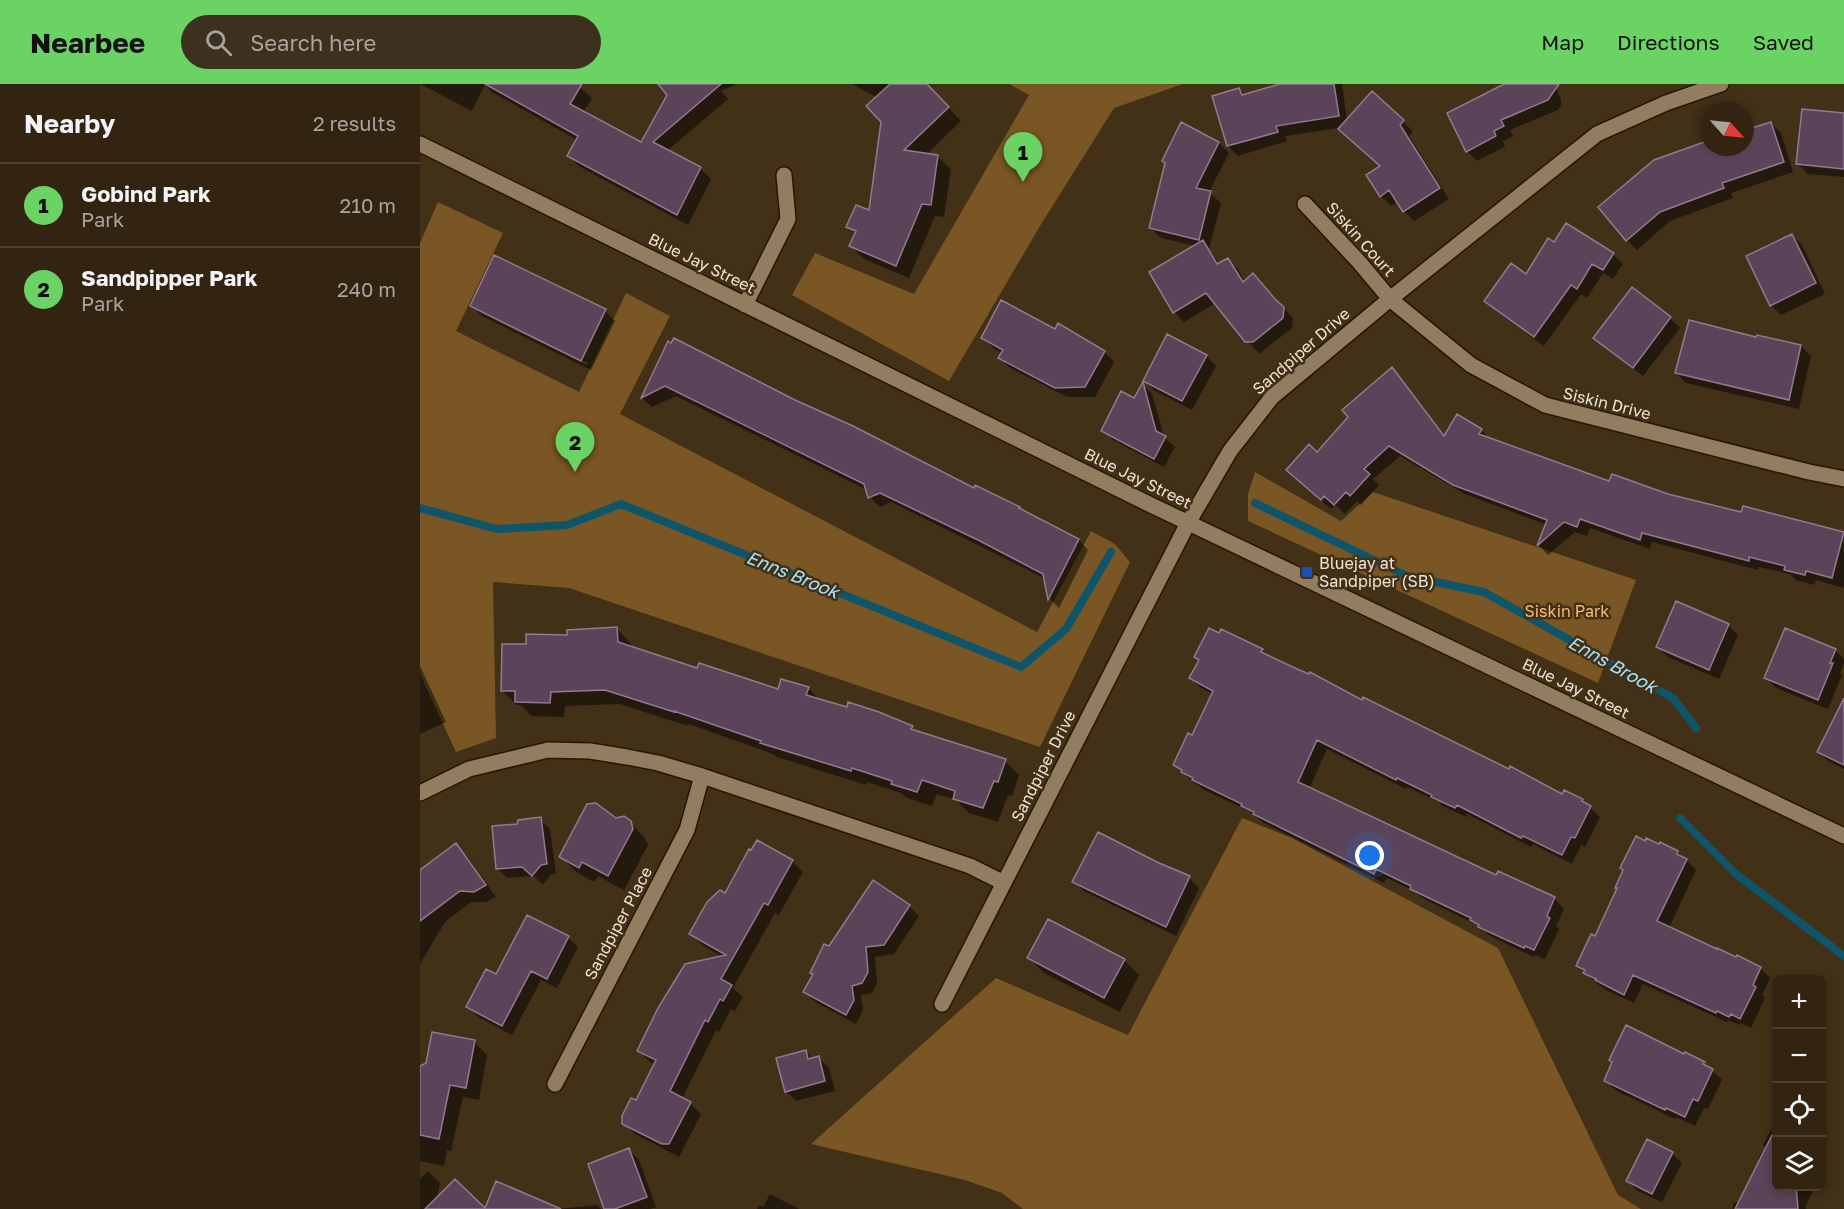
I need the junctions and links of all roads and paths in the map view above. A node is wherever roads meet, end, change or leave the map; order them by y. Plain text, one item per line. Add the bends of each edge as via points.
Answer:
1 (1721, 84) edge
2 (420, 144) edge
3 (784, 174) dead end
4 (1305, 204) dead end
5 (1389, 299) junction
6 (745, 305) junction
7 (1844, 479) edge
8 (1188, 523) junction
9 (702, 776) junction
10 (420, 793) edge
11 (1844, 836) edge
12 (1004, 883) junction
13 (942, 1004) dead end
14 (555, 1083) dead end

1 - 5 street, Sandpiper Drive via 1666,103 1598,134
2 - 6 street, Blue Jay Street
3 - 6 street via 788,219
4 - 5 street, Siskin Court
5 - 7 street, Siskin Drive via 1471,365 1545,405
5 - 8 street, Sandpiper Drive via 1272,397 1230,451
6 - 8 street, Blue Jay Street
8 - 11 street, Blue Jay Street
8 - 12 street, Sandpiper Drive
9 - 10 street via 627,757 548,750 469,769
9 - 12 street via 970,866
9 - 14 street, Sandpiper Place via 687,830
12 - 13 street, Sandpiper Drive

